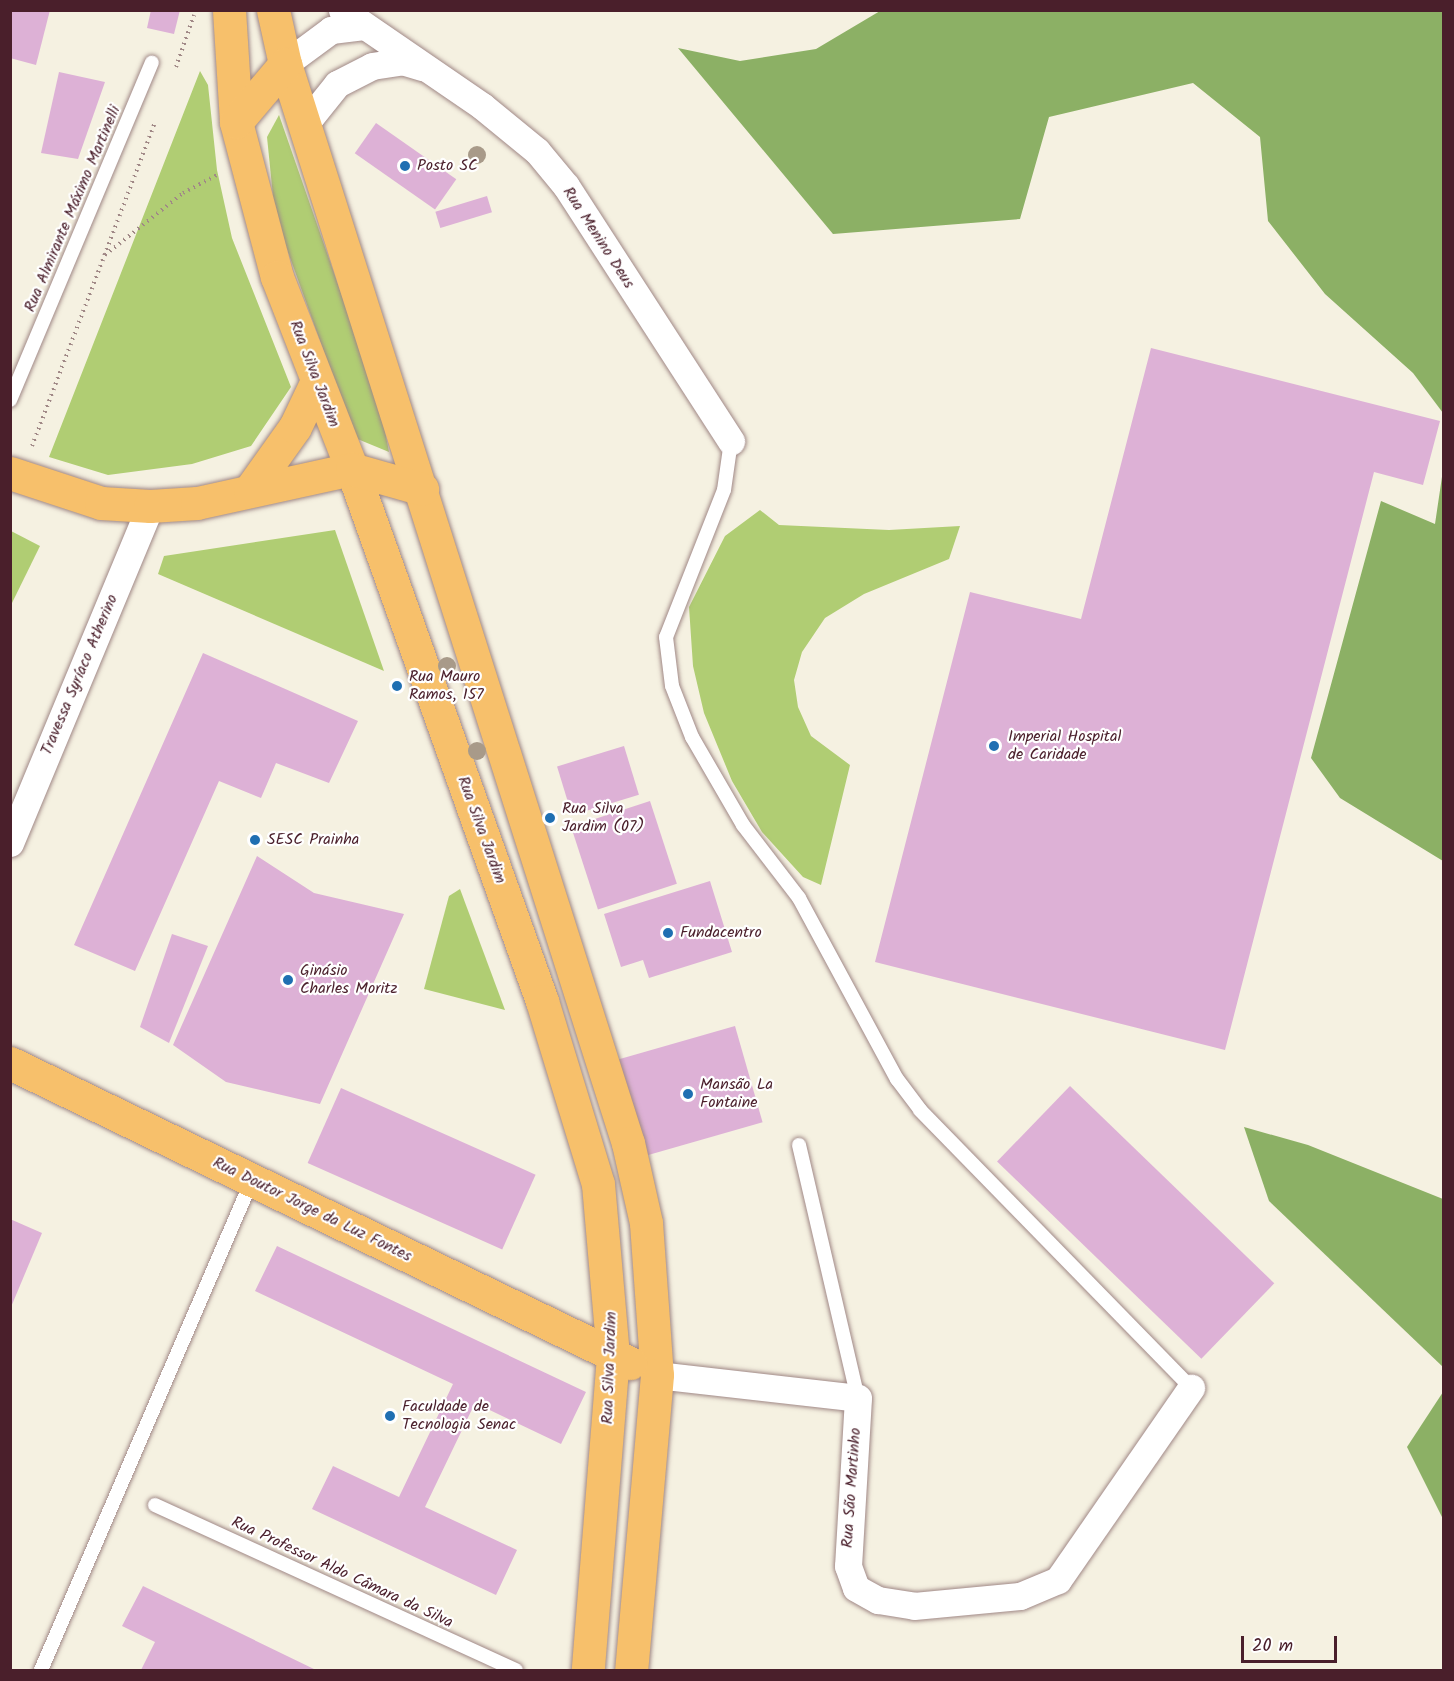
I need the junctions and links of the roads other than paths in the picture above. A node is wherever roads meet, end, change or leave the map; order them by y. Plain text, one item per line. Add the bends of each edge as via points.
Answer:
1 (229, 10) edge
2 (273, 10) edge
3 (342, 10) edge
4 (364, 26) junction
5 (152, 63) dead end
6 (285, 64) junction
7 (429, 69) junction
8 (236, 122) junction
9 (305, 124) junction
10 (315, 382) junction
11 (10, 400) edge
12 (730, 441) joint
13 (352, 470) junction
14 (15, 475) edge
15 (422, 489) junction
16 (250, 490) junction
17 (150, 506) junction
18 (10, 843) edge
19 (10, 1063) edge
20 (799, 1145) dead end
21 (252, 1180) junction
22 (613, 1356) junction
23 (657, 1375) junction
24 (1191, 1388) joint
25 (858, 1398) junction
26 (155, 1505) dead end
27 (41, 1671) edge
28 (516, 1671) edge
29 (588, 1671) edge
30 (631, 1671) edge

1 - 8 main road, Rua Silva Jardim
2 - 6 main road
3 - 4 street, Rua Menino Deus
4 - 6 street via 331,30
4 - 7 street, Rua Menino Deus
5 - 11 lane, Rua Almirante Máximo Martinelli
6 - 8 main road
6 - 9 main road
7 - 9 street, Rua Menino Deus via 402,61 372,66 337,84
7 - 12 street, Rua Menino Deus via 537,151 566,186
8 - 10 main road, Rua Silva Jardim via 278,277
9 - 15 main road
10 - 13 main road, Rua Silva Jardim
10 - 16 main road via 295,427
12 - 24 lane via 724,490 666,638 672,686 718,786 821,933 897,1079 920,1110
13 - 15 main road
13 - 16 main road
13 - 22 main road, Rua Silva Jardim via 575,1103 598,1184
14 - 17 main road via 100,502
15 - 23 main road via 628,1143 648,1244
16 - 17 main road
17 - 18 street, Travessa Syríaco Atherino
19 - 21 main road, Rua Doutor Jorge da Luz Fontes
20 - 25 lane
21 - 22 main road, Rua Doutor Jorge da Luz Fontes
21 - 27 lane
22 - 23 main road, Rua Doutor Jorge da Luz Fontes
22 - 29 main road, Rua Silva Jardim
23 - 25 street
23 - 30 main road
24 - 25 street, Rua São Martinho via 1058,1580 1020,1596 915,1606 878,1600 856,1588 848,1566
26 - 28 lane, Rua Professor Aldo Câmara da Silva

